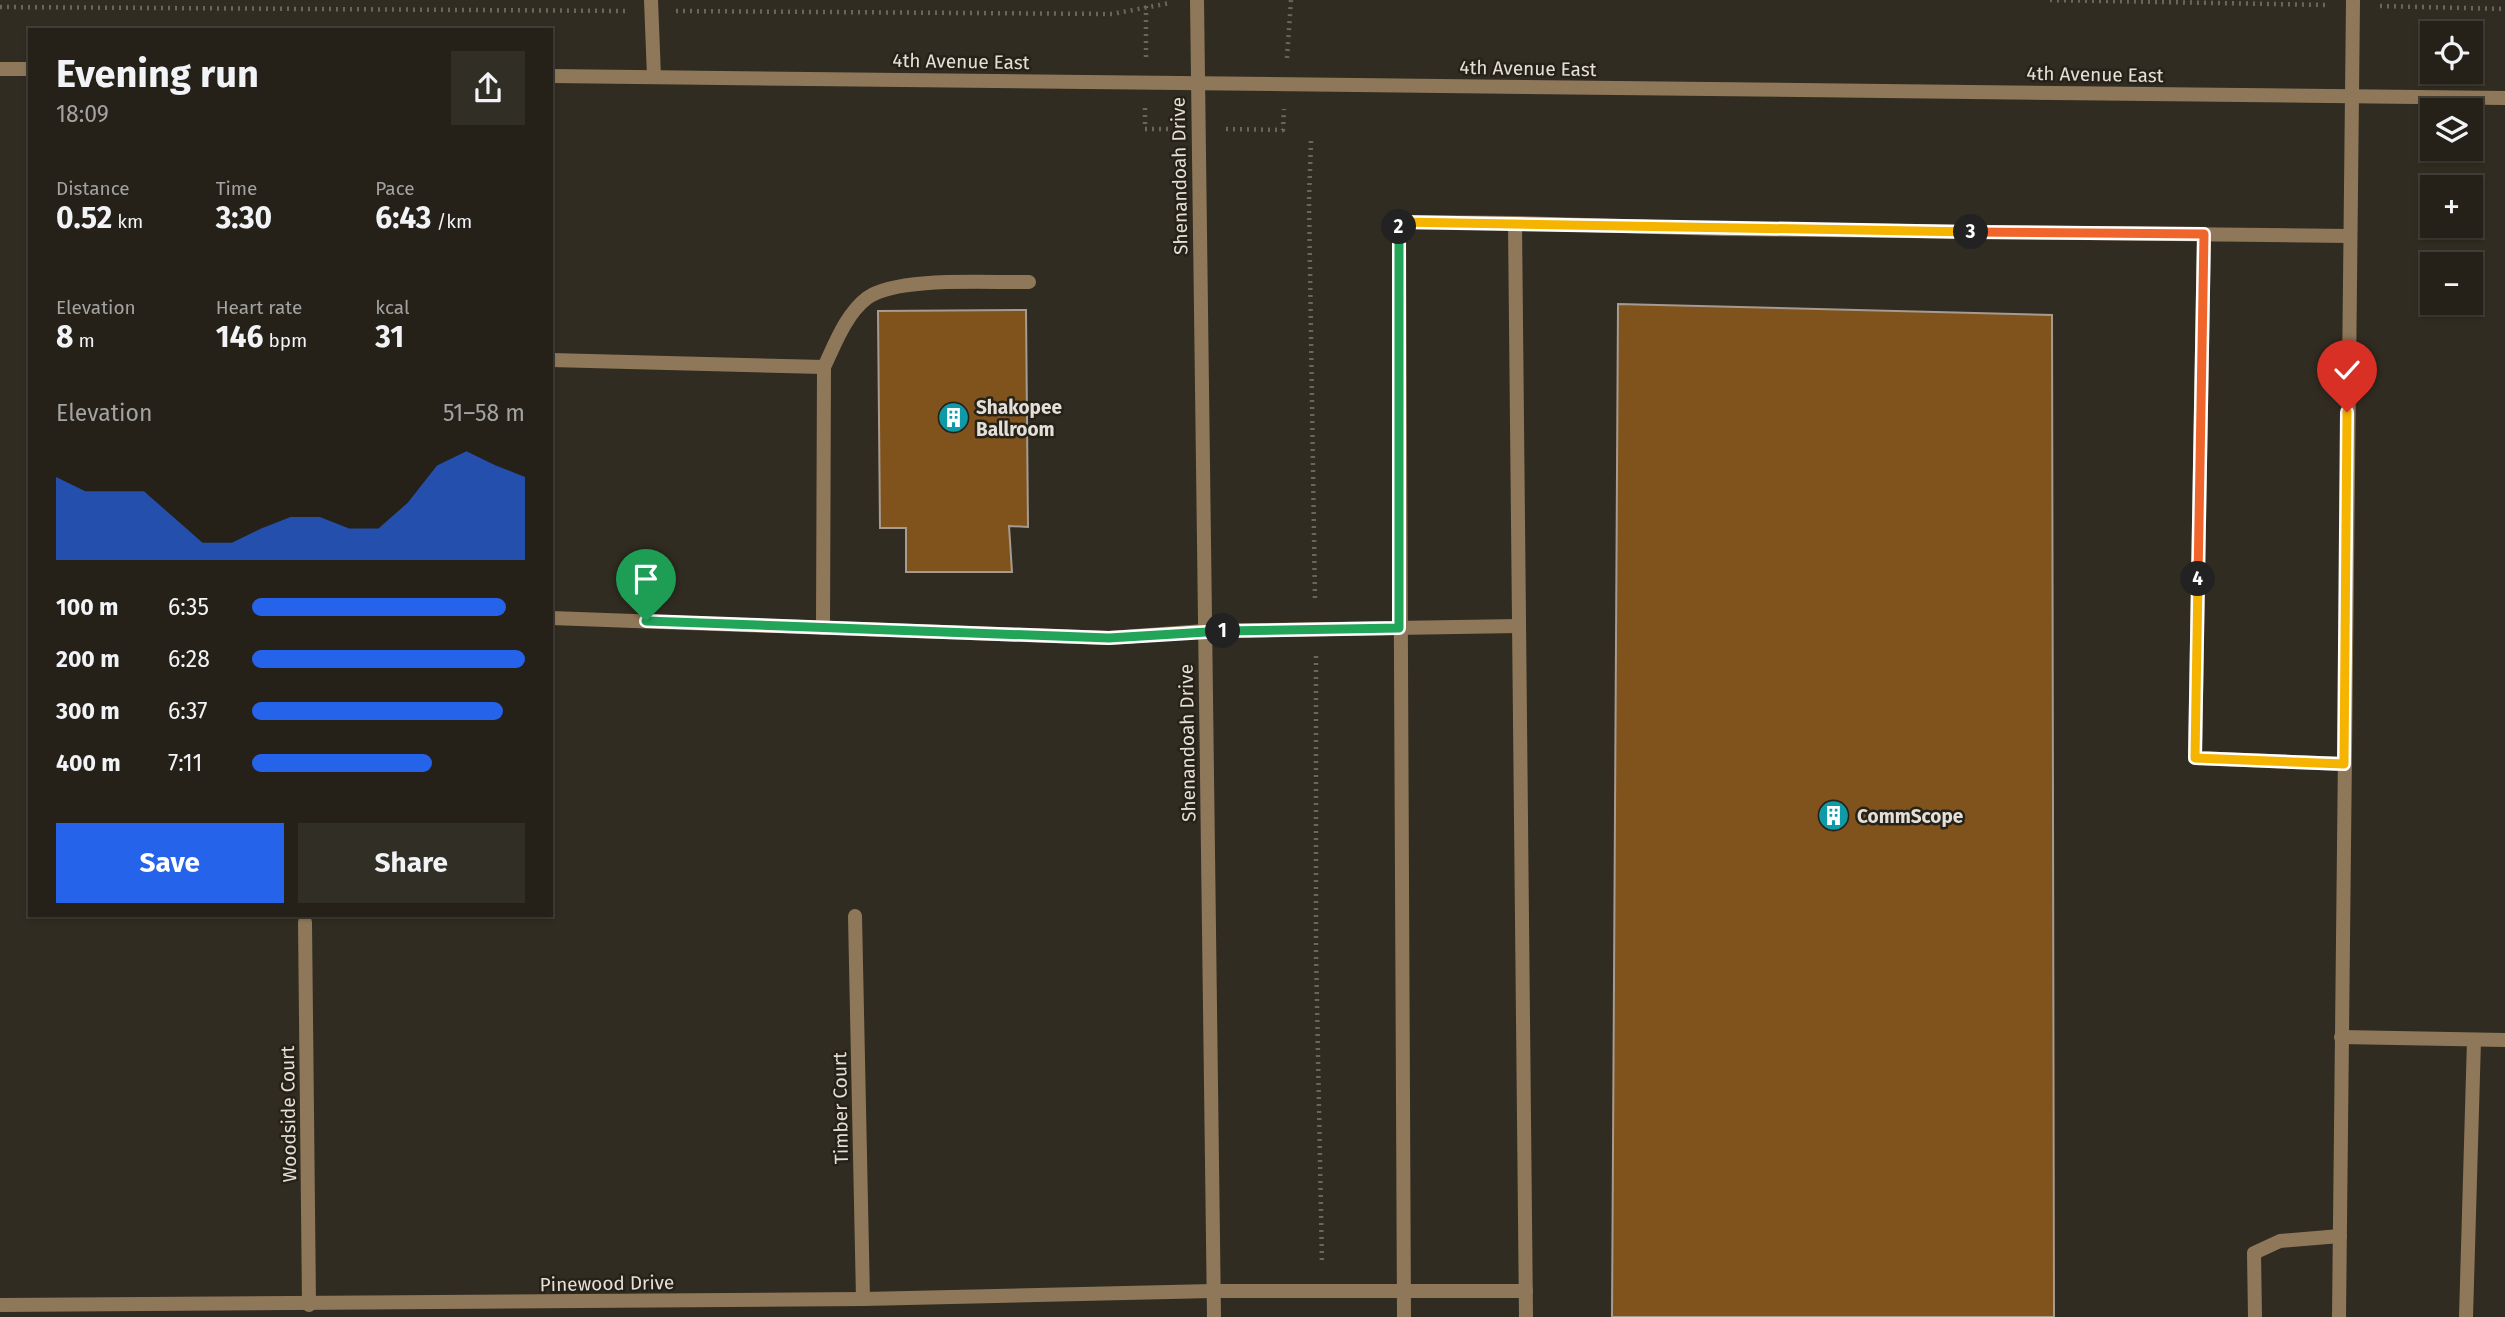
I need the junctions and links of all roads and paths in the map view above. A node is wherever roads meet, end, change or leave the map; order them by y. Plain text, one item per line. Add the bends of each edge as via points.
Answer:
1 (1197, 0) edge
2 (2050, 0) edge
3 (2353, 3) edge
4 (651, 5) edge
5 (1146, 5) dead end
6 (0, 7) edge
7 (2505, 9) edge
8 (0, 69) edge
9 (28, 69) edge
10 (553, 76) edge
11 (654, 77) junction
12 (1197, 83) junction
13 (2350, 96) junction
14 (2505, 98) edge
15 (1311, 141) dead end
16 (1515, 223) junction
17 (2204, 234) junction
18 (2349, 236) junction
19 (1029, 282) dead end
20 (553, 360) edge
21 (824, 367) junction
22 (553, 618) edge
23 (1519, 626) junction
24 (823, 628) junction
25 (1315, 628) junction
26 (1399, 628) junction
27 (1204, 631) junction
28 (2344, 764) junction
29 (855, 916) dead end
30 (305, 922) dead end
31 (2341, 1037) junction
32 (2474, 1040) junction
33 (2505, 1040) edge
34 (2340, 1236) junction
35 (1404, 1290) junction
36 (1213, 1291) junction
37 (1526, 1292) junction
38 (1324, 1293) junction
39 (863, 1299) junction
40 (0, 1305) edge
41 (309, 1305) junction
42 (1214, 1317) edge
43 (1404, 1317) edge
44 (1526, 1317) edge
45 (2255, 1317) edge
46 (2339, 1317) edge
47 (2466, 1317) edge

1 - 12 street, Shenandoah Drive
2 - 3 path
3 - 7 path
3 - 13 street
4 - 5 path via 1112,14
4 - 6 path
4 - 11 street
8 - 9 street
10 - 11 street, 4th Avenue East
11 - 12 street, 4th Avenue East
12 - 13 street, 4th Avenue East
12 - 27 street, Shenandoah Drive
13 - 14 street, 4th Avenue East
13 - 18 street
15 - 25 path
16 - 17 street
16 - 23 street
16 - 26 street via 1399,222
17 - 18 street
17 - 28 street via 2195,758
18 - 28 street
19 - 21 street via 888,289 867,298 843,327
20 - 21 street
21 - 24 street
22 - 24 street
23 - 26 street
23 - 37 street
24 - 27 street via 1109,638
25 - 26 street
25 - 27 street
25 - 38 path
26 - 35 street
27 - 36 street, Shenandoah Drive
28 - 31 street
29 - 39 street, Timber Court
30 - 41 street, Woodside Court
31 - 32 street
31 - 34 street
32 - 33 street
32 - 47 street
34 - 45 street via 2280,1241 2254,1253
34 - 46 street
35 - 37 street, Pinewood Drive
35 - 38 street, Pinewood Drive
35 - 43 street
36 - 38 street, Pinewood Drive
36 - 39 street, Pinewood Drive
36 - 42 street, Shenandoah Drive
37 - 44 street
39 - 41 street, Pinewood Drive
40 - 41 street, Pinewood Drive

